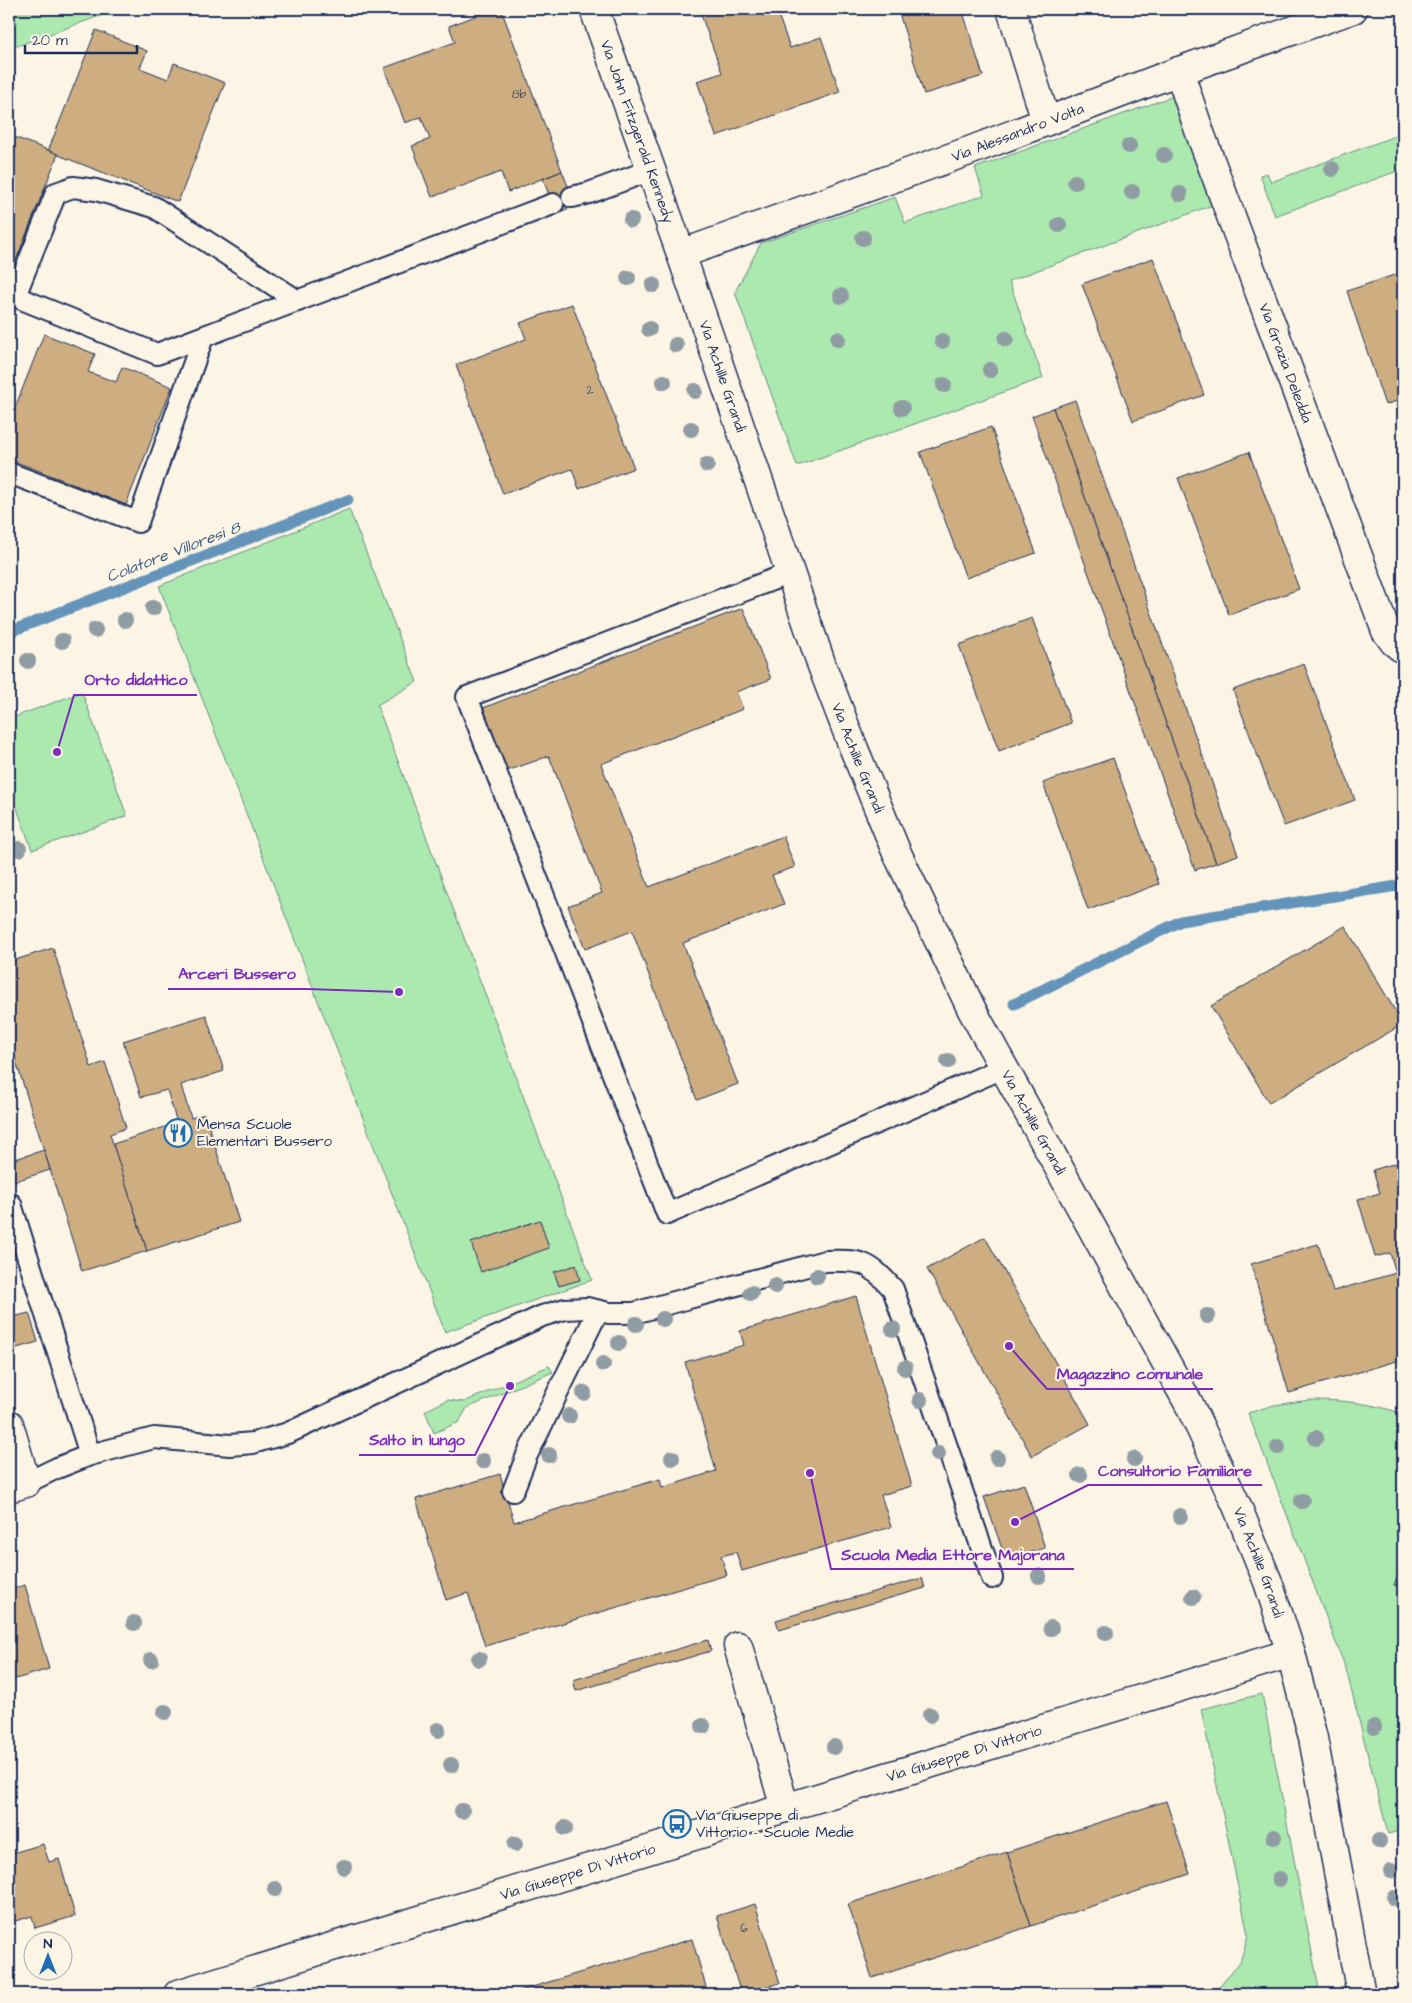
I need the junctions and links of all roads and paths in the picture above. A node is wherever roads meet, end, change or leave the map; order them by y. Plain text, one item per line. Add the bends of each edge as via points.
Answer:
1 (594, 9) edge
2 (1011, 9) edge
3 (1353, 9) edge
4 (1179, 71) junction
5 (1046, 121) junction
6 (651, 170) junction
7 (572, 197) dead end
8 (553, 204) dead end
9 (681, 254) junction
10 (12, 295) edge
11 (298, 301) junction
12 (203, 337) junction
13 (9, 474) edge
14 (790, 573) junction
15 (1403, 649) edge
16 (1003, 1068) junction
17 (11, 1204) dead end
18 (598, 1311) junction
19 (9, 1424) edge
20 (90, 1455) junction
21 (17, 1485) edge
22 (513, 1491) dead end
23 (992, 1578) dead end
24 (738, 1646) dead end
25 (1291, 1652) junction
26 (785, 1808) junction
27 (178, 1994) edge
28 (1361, 1994) edge

1 - 6 street, Via John Fitzgerald Kennedy
2 - 5 street
3 - 4 street, Via Alessandro Volta
4 - 5 street, Via Alessandro Volta
4 - 15 street, Via Grazia Deledda via 1386,631
5 - 9 street, Via Alessandro Volta
6 - 7 lane via 589,194
6 - 9 street, Via John Fitzgerald Kennedy
8 - 11 lane
9 - 14 street, Via Achille Grandi
10 - 11 lane via 56,193 73,187 96,190 154,207
10 - 12 lane via 157,354
11 - 12 lane
12 - 13 lane via 138,522
14 - 16 street, Via Achille Grandi via 828,683 896,851
14 - 16 lane via 467,697 667,1214
16 - 25 street, Via Achille Grandi via 1193,1412 1248,1532
17 - 20 lane
18 - 20 lane via 566,1309 542,1316 288,1433 253,1443 230,1445 154,1438
18 - 22 lane via 527,1454
18 - 23 lane via 634,1313 825,1262 852,1260 870,1266 893,1290
19 - 21 street
20 - 21 lane
24 - 26 street
25 - 26 street, Via Giuseppe Di Vittorio
25 - 28 street, Via Achille Grandi via 1313,1738
26 - 27 street, Via Giuseppe Di Vittorio

